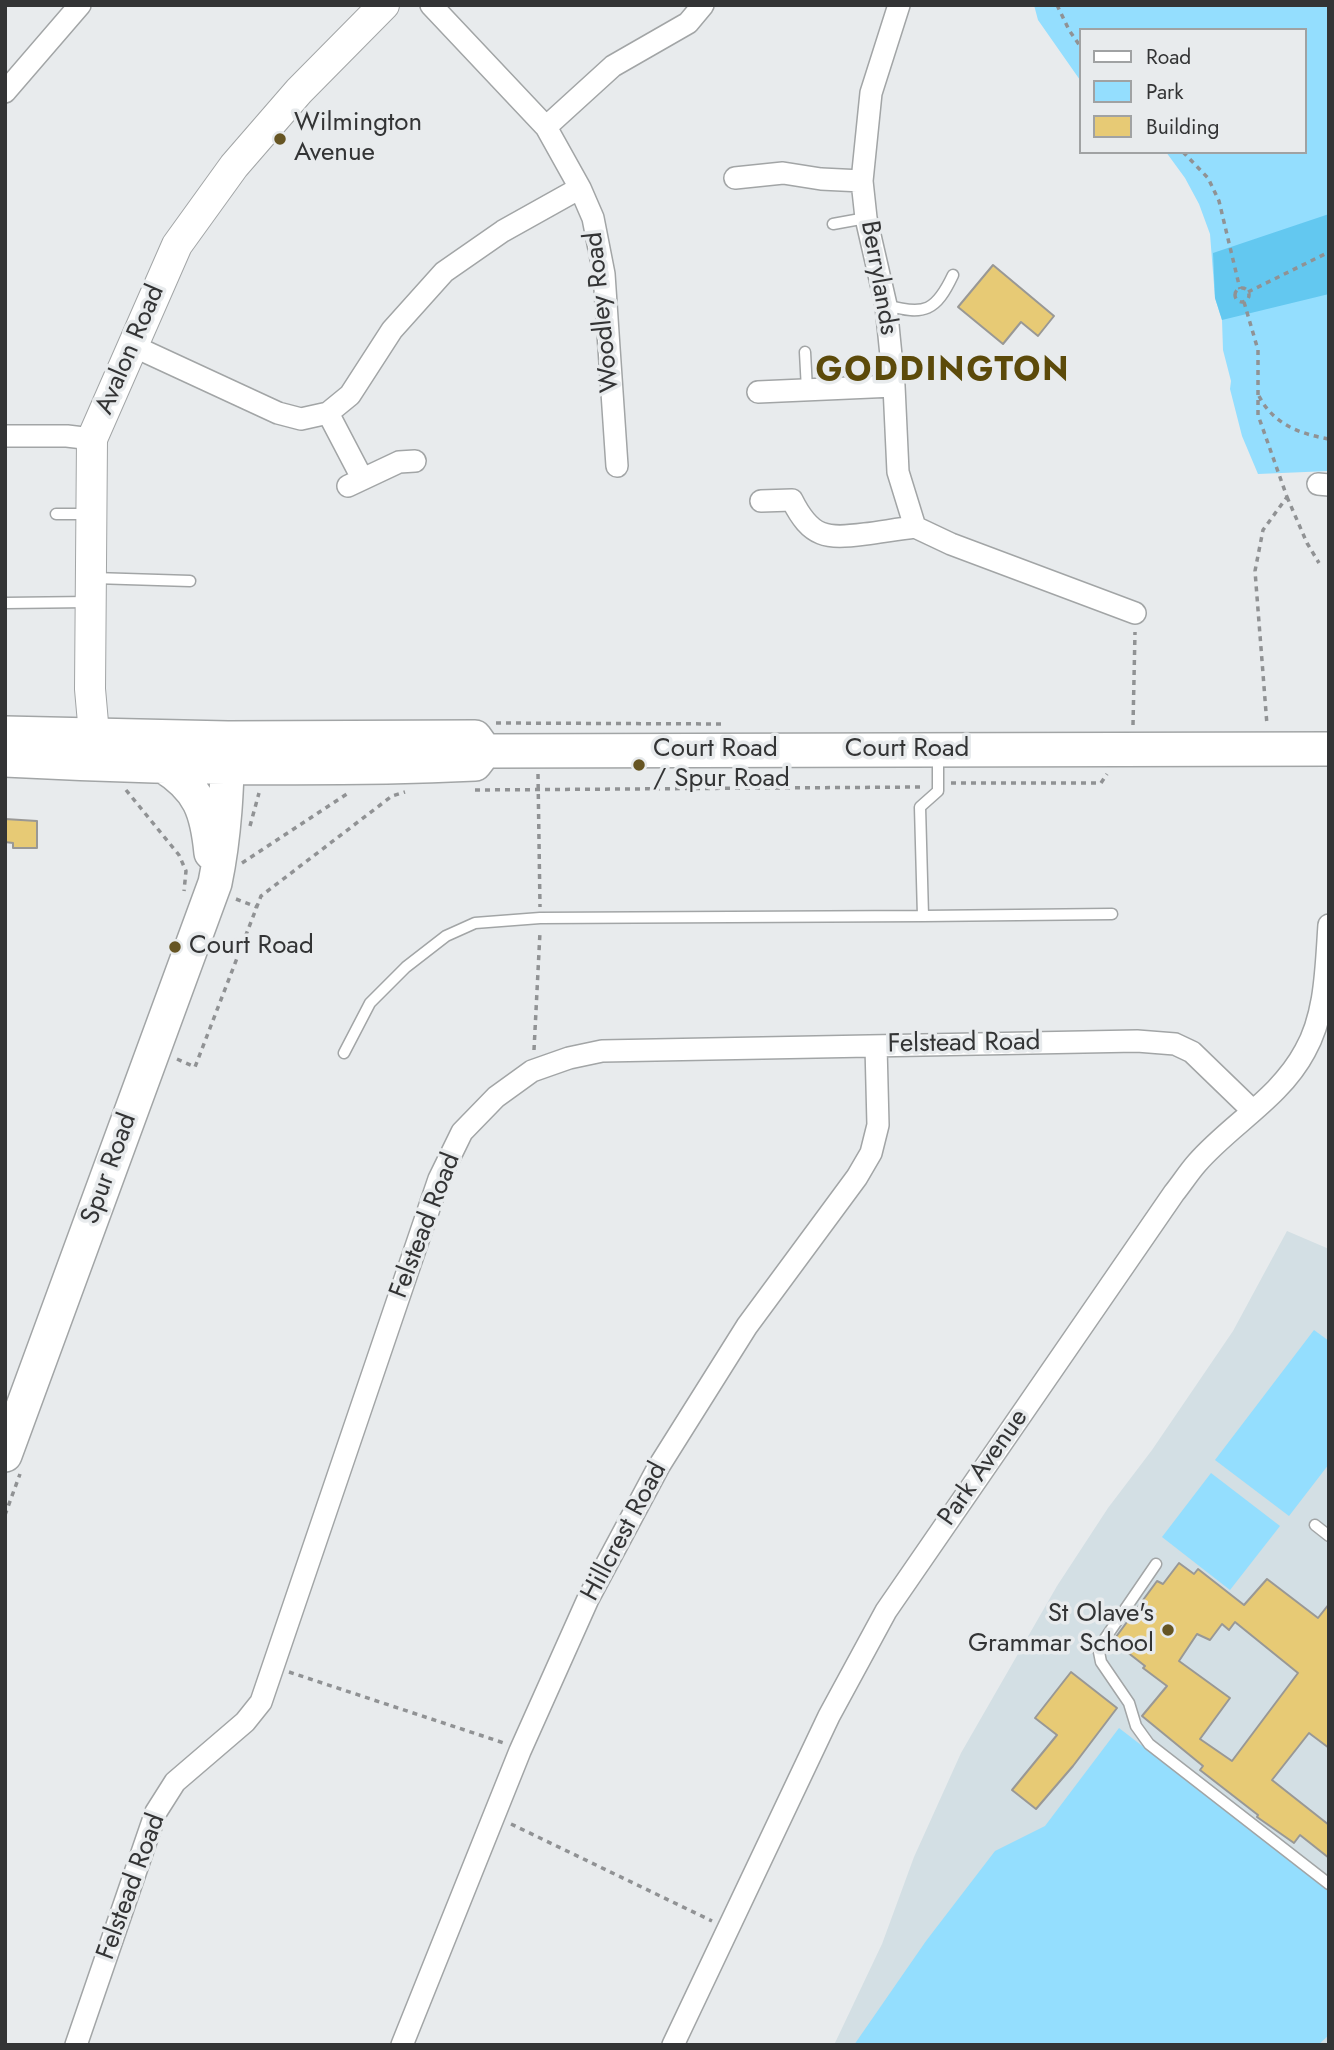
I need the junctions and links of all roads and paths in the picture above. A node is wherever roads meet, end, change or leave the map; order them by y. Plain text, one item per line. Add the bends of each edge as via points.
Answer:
1 (80, 5) edge
2 (384, 5) edge
3 (431, 5) edge
4 (703, 5) edge
5 (899, 5) edge
6 (1057, 5) edge
7 (1078, 43) edge
8 (5, 92) edge
9 (546, 127) junction
10 (1185, 154) edge
11 (735, 178) dead end
12 (862, 181) junction
13 (580, 188) junction
14 (866, 218) junction
15 (833, 224) dead end
16 (1329, 252) edge
17 (953, 275) dead end
18 (1240, 289) junction
19 (1248, 292) junction
20 (1244, 302) junction
21 (886, 305) junction
22 (131, 345) junction
23 (804, 352) dead end
24 (894, 386) junction
25 (807, 390) junction
26 (758, 392) dead end
27 (1258, 394) junction
28 (328, 414) junction
29 (5, 436) edge
30 (92, 439) junction
31 (1329, 439) edge
32 (415, 461) dead end
33 (617, 466) dead end
34 (1287, 497) junction
35 (761, 501) dead end
36 (56, 514) dead end
37 (91, 514) junction
38 (915, 527) junction
39 (1319, 563) dead end
40 (190, 581) dead end
41 (91, 590) junction
42 (5, 603) edge
43 (1135, 613) joint
44 (730, 724) dead end
45 (1267, 725) dead end
46 (5, 733) edge
47 (94, 734) junction
48 (489, 737) junction
49 (1133, 748) junction
50 (1329, 749) edge
51 (228, 753) junction
52 (5, 760) edge
53 (938, 763) junction
54 (163, 766) junction
55 (538, 769) dead end
56 (1107, 773) dead end
57 (118, 776) junction
58 (949, 783) dead end
59 (538, 787) dead end
60 (474, 790) dead end
61 (409, 791) dead end
62 (205, 883) junction
63 (182, 897) dead end
64 (257, 907) junction
65 (1112, 914) dead end
66 (923, 916) junction
67 (1329, 926) edge
68 (876, 1046) junction
69 (344, 1053) dead end
70 (170, 1056) dead end
71 (1254, 1111) junction
72 (5, 1455) edge
73 (1315, 1525) dead end
74 (1329, 1536) edge
75 (1156, 1564) dead end
76 (273, 1667) junction
77 (520, 1751) junction
78 (493, 1816) junction
79 (1329, 1884) edge
80 (727, 1929) junction
81 (76, 2045) edge
82 (402, 2045) edge
83 (673, 2045) edge

1 - 8 street
2 - 22 street, Avalon Road via 299,91 234,166 177,245
3 - 9 street, Woodley Road
4 - 9 street via 688,23 613,66
5 - 12 street, Berrylands via 871,93
6 - 7 path
9 - 13 street, Woodley Road
10 - 18 path via 1208,178 1219,201
11 - 12 street via 783,173
12 - 14 street, Berrylands
13 - 28 street via 503,231 444,272 392,330 350,395
13 - 33 street, Woodley Road via 593,218 604,274
14 - 15 lane
14 - 21 street, Berrylands
16 - 19 path
17 - 21 lane via 942,298 930,307 916,311
18 - 19 path
18 - 20 path via 1235,297
19 - 20 path
20 - 27 path via 1258,350
21 - 24 street, Berrylands
22 - 28 street via 278,413 301,419
22 - 30 street, Avalon Road
23 - 25 lane
24 - 25 street
24 - 38 street, Berrylands via 898,472
25 - 26 street
27 - 31 path via 1281,422 1305,435
27 - 34 path via 1258,415
28 - 32 street via 355,482 399,462
29 - 30 street
30 - 37 street, Avalon Road
34 - 39 path
34 - 45 path via 1263,530 1255,571
35 - 38 street via 792,500 800,516 819,533 835,538
36 - 37 lane
37 - 41 street, Avalon Road
38 - 43 street
40 - 41 lane
41 - 42 lane
41 - 47 street, Avalon Road
43 - 49 path
44 - 48 path
46 - 47 main road, Court Road
47 - 51 main road, Court Road
47 - 57 street, Avalon Road via 103,762
48 - 51 main road, Court Road
48 - 53 main road, Court Road
49 - 50 main road, Court Road
49 - 53 main road, Court Road
51 - 54 main road, Court Road
51 - 62 main road, Spur Road via 223,846
52 - 57 main road, Court Road
53 - 60 path via 924,787
53 - 66 lane via 938,791 920,807
54 - 57 main road, Court Road
54 - 62 main road via 179,776 202,806 208,823
55 - 59 path
56 - 58 path via 1101,783
57 - 62 path via 179,855 186,871
61 - 64 path via 392,796 261,896
62 - 63 path
62 - 64 path
62 - 72 main road, Spur Road
64 - 70 path via 195,1067
65 - 66 lane
66 - 69 lane via 540,918 475,923 446,936 406,967 370,1003
67 - 71 street, Park Avenue via 1317,1020 1306,1050 1290,1075
68 - 71 street, Felstead Road via 1175,1044 1192,1052
68 - 76 street, Felstead Road via 602,1051 533,1070 496,1097 462,1132 439,1178
68 - 77 street, Hillcrest Road via 878,1125 871,1153 747,1326 659,1466 588,1600
71 - 80 street, Park Avenue via 1198,1162 1174,1193 886,1611 829,1716
73 - 74 lane
75 - 79 lane via 1104,1640 1101,1662 1149,1744
76 - 77 path
76 - 81 street, Felstead Road via 261,1702 245,1722 175,1782 156,1812
77 - 78 street, Hillcrest Road
78 - 80 path
78 - 82 street, Hillcrest Road
80 - 83 street, Park Avenue

